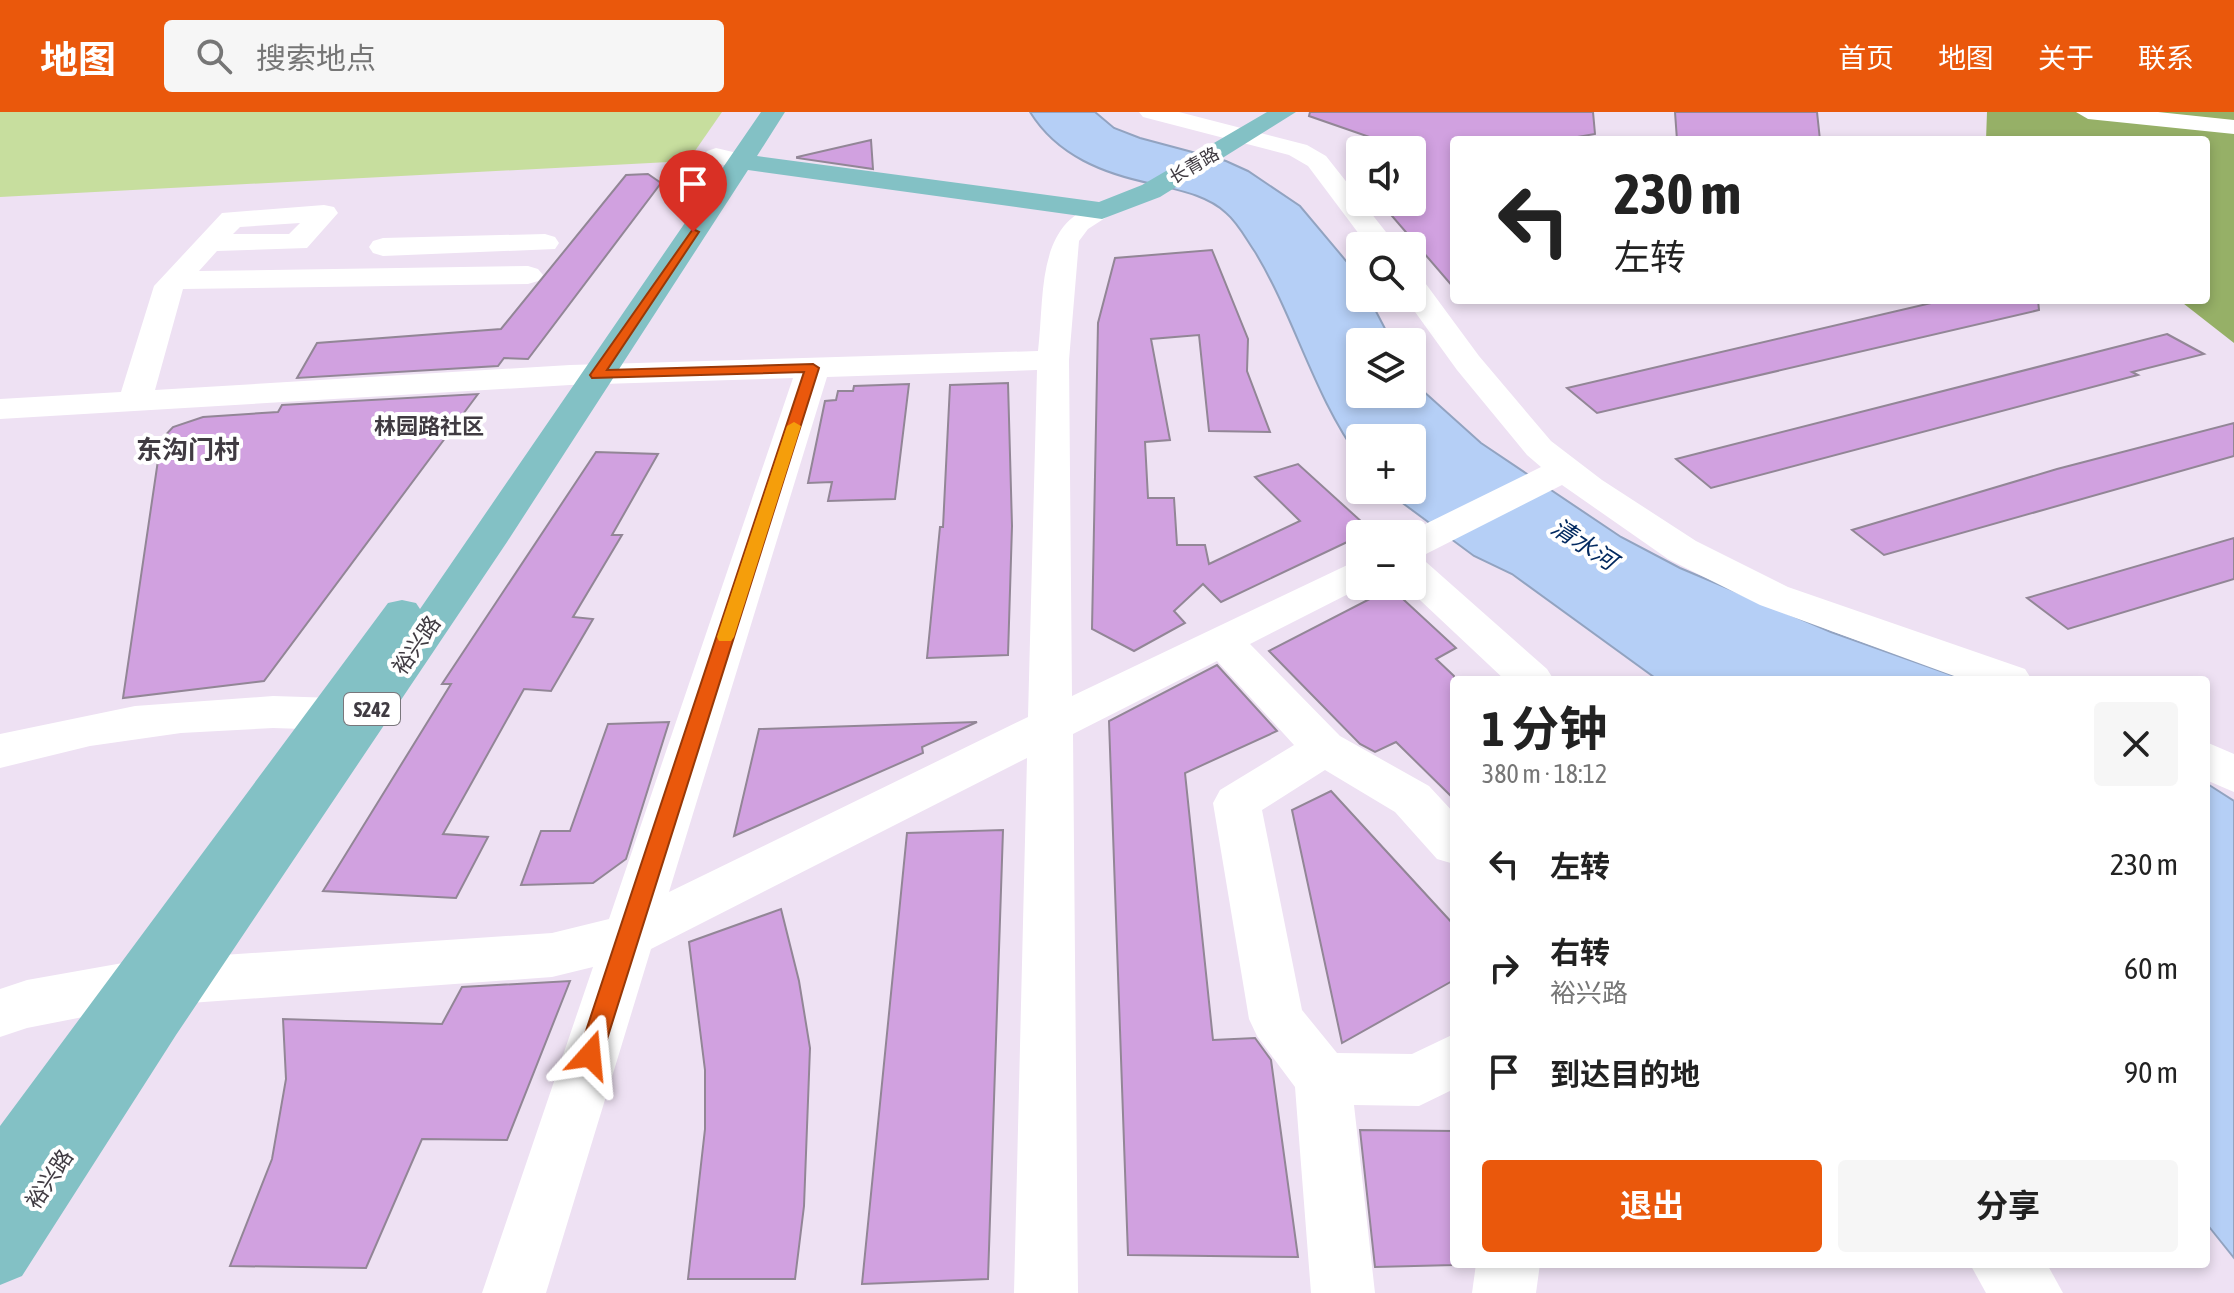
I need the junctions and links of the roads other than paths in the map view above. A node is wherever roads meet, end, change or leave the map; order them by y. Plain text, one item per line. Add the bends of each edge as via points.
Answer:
1 (744, 112) edge
2 (773, 112) edge
3 (1151, 112) edge
4 (1284, 112) edge
5 (2088, 112) edge
6 (2234, 127) edge
7 (1245, 135) junction
8 (729, 158) junction
9 (1102, 211) junction
10 (1372, 232) edge
11 (210, 243) junction
12 (545, 243) dead end
13 (355, 247) dead end
14 (528, 275) dead end
15 (175, 280) junction
16 (1426, 304) edge
17 (1053, 360) junction
18 (813, 368) junction
19 (583, 375) junction
20 (135, 401) junction
21 (0, 409) edge
22 (1555, 474) junction
23 (1426, 547) edge
24 (1426, 562) edge
25 (1346, 579) edge
26 (1222, 641) junction
27 (1528, 676) edge
28 (1999, 676) edge
29 (349, 714) junction
30 (1051, 727) junction
31 (1324, 748) junction
32 (0, 751) edge
33 (2210, 761) edge
34 (2234, 775) edge
35 (1450, 841) edge
36 (628, 936) junction
37 (182, 981) junction
38 (134, 984) junction
39 (0, 1013) edge
40 (1450, 1061) edge
41 (1323, 1079) junction
42 (0, 1176) edge
43 (0, 1254) edge
44 (1507, 1268) edge
45 (2006, 1268) edge
46 (514, 1293) edge
47 (1046, 1293) edge
48 (1343, 1293) edge
49 (1504, 1293) edge
50 (2031, 1293) edge

1 - 8 main road, 裕兴路 / S242
2 - 8 main road, 裕兴路 / S242
3 - 7 street
4 - 7 main road, 长青路
5 - 6 street
7 - 9 main road, 长青路 via 1151,191
7 - 10 street via 1317,161
8 - 9 main road
8 - 19 main road, 裕兴路 / S242
9 - 17 street via 1078,223 1065,241
11 - 11 street via 232,219 324,213 310,245
11 - 15 street
12 - 13 street
14 - 15 street
15 - 20 street
16 - 22 street
17 - 18 street
17 - 30 street
18 - 19 street
18 - 36 street
19 - 20 street
19 - 29 main road, 裕兴路 / S242 via 532,477
20 - 21 street
22 - 23 street
22 - 28 street via 1682,550 1774,596
24 - 27 street
25 - 26 street
26 - 30 street
26 - 31 street
29 - 32 street via 199,715 120,722
29 - 37 main road, 裕兴路 / S242
29 - 38 main road, 裕兴路 / S242
30 - 36 street
30 - 47 street
31 - 35 street via 1412,799
31 - 41 street via 1237,803 1276,1019
33 - 34 street
36 - 37 street via 552,955
36 - 46 street
37 - 38 street
37 - 43 main road, 裕兴路 / S242
38 - 39 street
38 - 42 main road, 裕兴路 / S242
40 - 41 street via 1419,1080
41 - 48 street
44 - 49 street
45 - 50 street

